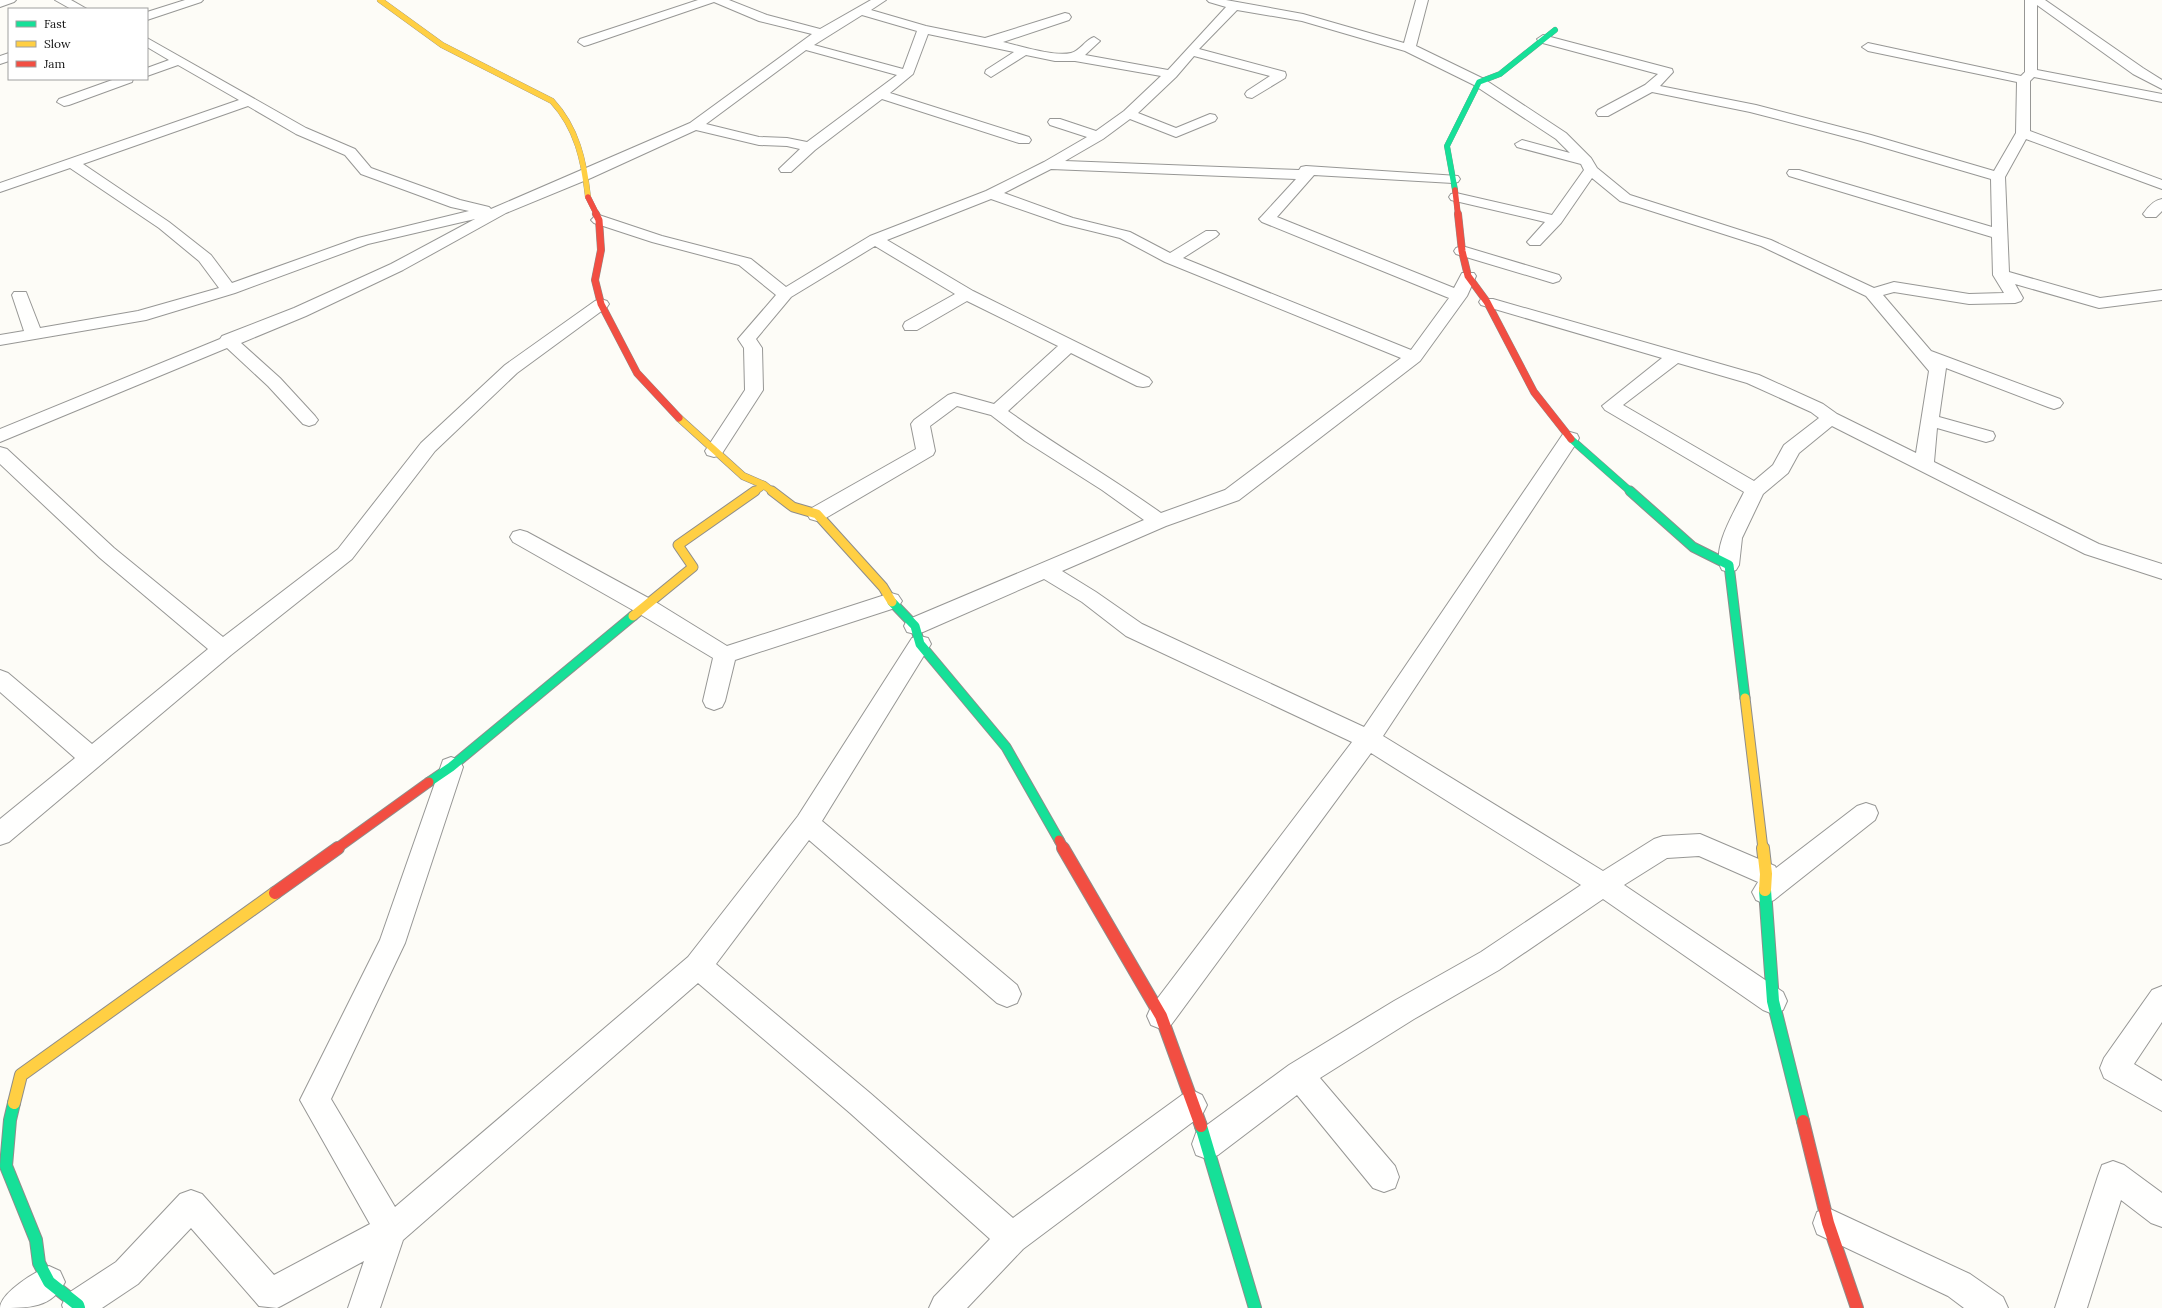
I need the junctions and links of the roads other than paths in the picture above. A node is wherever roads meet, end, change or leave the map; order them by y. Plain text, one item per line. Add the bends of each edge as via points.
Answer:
1 (10, 0) edge
2 (61, 0) edge
3 (198, 0) edge
4 (380, 0) edge
5 (710, 0) edge
6 (719, 0) edge
7 (880, 0) edge
8 (1214, 0) edge
9 (1266, 0) edge
10 (1422, 0) edge
11 (2031, 0) edge
12 (2037, 0) edge
13 (0, 3) edge
14 (1234, 6) junction
15 (79, 8) edge
16 (1257, 10) junction
17 (861, 11) junction
18 (148, 16) edge
19 (1065, 17) dead end
20 (924, 29) junction
21 (1555, 30) dead end
22 (822, 33) junction
23 (1542, 39) junction
24 (981, 40) junction
25 (1094, 41) dead end
26 (584, 42) dead end
27 (148, 43) edge
28 (805, 46) junction
29 (1868, 47) dead end
30 (1409, 48) junction
31 (1025, 50) junction
32 (1191, 51) junction
33 (1075, 58) junction
34 (178, 60) junction
35 (148, 72) edge
36 (991, 73) dead end
37 (907, 74) junction
38 (1171, 74) junction
39 (2027, 76) junction
40 (124, 80) edge
41 (1479, 82) junction
42 (2162, 84) edge
43 (1650, 88) junction
44 (880, 94) junction
45 (1252, 94) dead end
46 (2162, 98) edge
47 (250, 101) junction
48 (64, 102) dead end
49 (1129, 114) junction
50 (1604, 114) dead end
51 (1210, 118) dead end
52 (1055, 122) dead end
53 (695, 126) junction
54 (2023, 133) junction
55 (1098, 136) junction
56 (1024, 140) dead end
57 (1522, 144) dead end
58 (810, 147) junction
59 (72, 163) junction
60 (1049, 165) junction
61 (1588, 165) junction
62 (786, 169) dead end
63 (1794, 173) dead end
64 (586, 175) junction
65 (1307, 176) junction
66 (1998, 177) junction
67 (1452, 179) junction
68 (2162, 185) edge
69 (0, 188) edge
70 (991, 194) junction
71 (1456, 197) junction
72 (2162, 204) edge
73 (495, 211) junction
74 (2151, 214) dead end
75 (599, 220) junction
76 (1556, 220) junction
77 (1211, 234) dead end
78 (2001, 235) junction
79 (875, 239) junction
80 (1535, 242) dead end
81 (1462, 251) junction
82 (1170, 259) junction
83 (2001, 275) junction
84 (1468, 276) junction
85 (1553, 278) dead end
86 (229, 290) junction
87 (1872, 293) junction
88 (785, 294) junction
89 (967, 294) junction
90 (20, 295) dead end
91 (2162, 295) edge
92 (1459, 296) junction
93 (1486, 302) junction
94 (601, 304) junction
95 (911, 326) dead end
96 (33, 334) junction
97 (0, 340) edge
98 (228, 340) junction
99 (1069, 346) junction
100 (1926, 355) junction
101 (1414, 357) junction
102 (1674, 357) junction
103 (1143, 382) dead end
104 (2054, 403) dead end
105 (997, 411) junction
106 (1831, 418) junction
107 (309, 420) dead end
108 (1929, 420) junction
109 (0, 436) edge
110 (1986, 436) dead end
111 (1570, 438) junction
112 (714, 451) junction
113 (0, 453) edge
114 (1924, 466) junction
115 (764, 485) junction
116 (1755, 490) junction
117 (816, 514) junction
118 (1159, 521) junction
119 (520, 537) dead end
120 (1729, 564) junction
121 (1045, 570) junction
122 (2162, 572) edge
123 (891, 601) junction
124 (646, 607) junction
125 (918, 635) junction
126 (223, 649) junction
127 (724, 655) junction
128 (0, 679) edge
129 (714, 702) dead end
130 (1368, 739) junction
131 (92, 758) junction
132 (451, 767) junction
133 (1866, 813) dead end
134 (807, 823) junction
135 (0, 834) edge
136 (1766, 883) junction
137 (1603, 885) junction
138 (698, 966) junction
139 (1007, 994) dead end
140 (2162, 1000) edge
141 (1773, 1001) junction
142 (1161, 1016) junction
143 (1299, 1075) junction
144 (2162, 1097) edge
145 (1192, 1105) junction
146 (1207, 1144) junction
147 (1384, 1177) dead end
148 (2162, 1212) edge
149 (1828, 1223) junction
150 (391, 1230) junction
151 (1012, 1238) junction
152 (49, 1282) junction
153 (78, 1306) edge
154 (16, 1308) edge
155 (364, 1308) edge
156 (945, 1308) edge
157 (1255, 1308) edge
158 (1857, 1308) edge
159 (1992, 1308) edge
160 (2071, 1308) edge

1 - 13 street
2 - 15 street
3 - 18 street
4 - 64 street via 442,45 552,101 563,111 577,136
5 - 26 street
6 - 22 street via 763,18
7 - 17 street
8 - 14 street
9 - 16 street
10 - 30 street
11 - 39 street
12 - 42 street via 2138,71
14 - 16 street
14 - 32 street
16 - 30 street via 1345,29
17 - 20 street
17 - 22 street
19 - 24 street via 1000,39
20 - 24 street
20 - 37 street
21 - 23 street
22 - 28 street
23 - 41 street via 1500,74
23 - 43 street via 1667,72
24 - 31 street
25 - 33 street
27 - 34 street
28 - 37 street
28 - 53 street
29 - 39 street
30 - 41 street
31 - 33 street via 1055,57
31 - 36 street
32 - 38 street
32 - 45 street via 1280,75
33 - 38 street
34 - 35 street
34 - 47 street
37 - 44 street
38 - 49 street
39 - 46 street
39 - 54 street
40 - 48 street
41 - 61 street via 1561,136
41 - 67 street via 1447,146
43 - 50 street
43 - 66 street via 1751,108 1866,138
44 - 56 street
44 - 58 street
47 - 59 street
47 - 73 street via 301,131 350,152 366,171 456,204
49 - 51 street via 1176,133
49 - 55 street
52 - 55 street
53 - 58 street via 759,141 787,142
53 - 64 street
54 - 66 street
54 - 68 street
55 - 60 street
57 - 61 street
58 - 62 street
59 - 69 street
59 - 86 street via 164,225 205,258
60 - 65 street
60 - 70 street
61 - 76 street
61 - 87 street via 1625,198 1766,243
63 - 78 street
64 - 73 street
64 - 75 street via 588,199
65 - 67 street via 1306,170
65 - 92 street via 1268,219
66 - 78 street
67 - 71 street
70 - 79 street
70 - 82 street via 1068,221 1126,236
71 - 76 street
71 - 81 street
72 - 74 street
73 - 86 street via 363,241
73 - 98 street via 451,239 398,267 300,312
75 - 88 street via 657,239 745,262
75 - 94 street via 601,250 595,280
76 - 80 street
77 - 82 street
78 - 83 street
79 - 88 street
79 - 89 street
81 - 84 street
81 - 85 street
82 - 101 street
83 - 87 street via 2015,298 1969,299 1894,287
83 - 91 street via 2099,303
84 - 92 street
84 - 93 street
86 - 96 street via 140,316
87 - 100 street
88 - 112 street via 747,339 753,348 754,390
89 - 95 street
89 - 99 street
90 - 96 street
92 - 101 street
93 - 102 street
93 - 111 street via 1534,392
94 - 112 street via 637,373 664,404
94 - 126 street via 511,369 428,447 345,554
96 - 97 street
98 - 107 street via 274,382
98 - 109 street
99 - 103 street
99 - 105 street
100 - 104 street
100 - 108 street via 1938,370
101 - 118 street via 1232,496
102 - 106 street via 1753,379 1817,408
102 - 116 street via 1611,406
105 - 117 street via 954,399 920,424 926,451
105 - 118 street
106 - 114 street
106 - 116 street via 1791,449 1781,469
108 - 110 street
108 - 114 street
111 - 120 street via 1693,547
111 - 130 street
112 - 115 street via 743,476
113 - 126 street via 107,553
114 - 122 street via 2092,549
115 - 117 street via 793,508
115 - 124 street via 678,545 692,567
116 - 120 street via 1732,538
117 - 123 street via 883,587
118 - 121 street
119 - 124 street
120 - 136 street
121 - 125 street
121 - 130 street via 1089,597 1134,630
123 - 125 street
123 - 127 street
124 - 127 street
124 - 132 street
125 - 134 street
125 - 142 street via 1006,747
126 - 131 street
127 - 129 street
128 - 131 street
130 - 137 street
130 - 142 street
131 - 135 street
132 - 150 street via 392,943 315,1100
132 - 152 street via 21,1075 10,1120 6,1166 36,1240 39,1263
133 - 136 street
134 - 138 street
134 - 139 street
136 - 137 street via 1700,845 1664,847
136 - 141 street
137 - 141 street
137 - 143 street via 1490,961 1404,1010
138 - 150 street
138 - 151 street via 860,1103
140 - 144 street via 2114,1068
141 - 149 street
142 - 145 street
143 - 146 street
143 - 147 street
145 - 146 street
145 - 151 street
146 - 157 street
148 - 160 street via 2113,1176
149 - 158 street
149 - 159 street via 1959,1285
150 - 153 street via 270,1294 191,1205 127,1273
150 - 155 street
151 - 156 street
152 - 153 street
152 - 154 street

